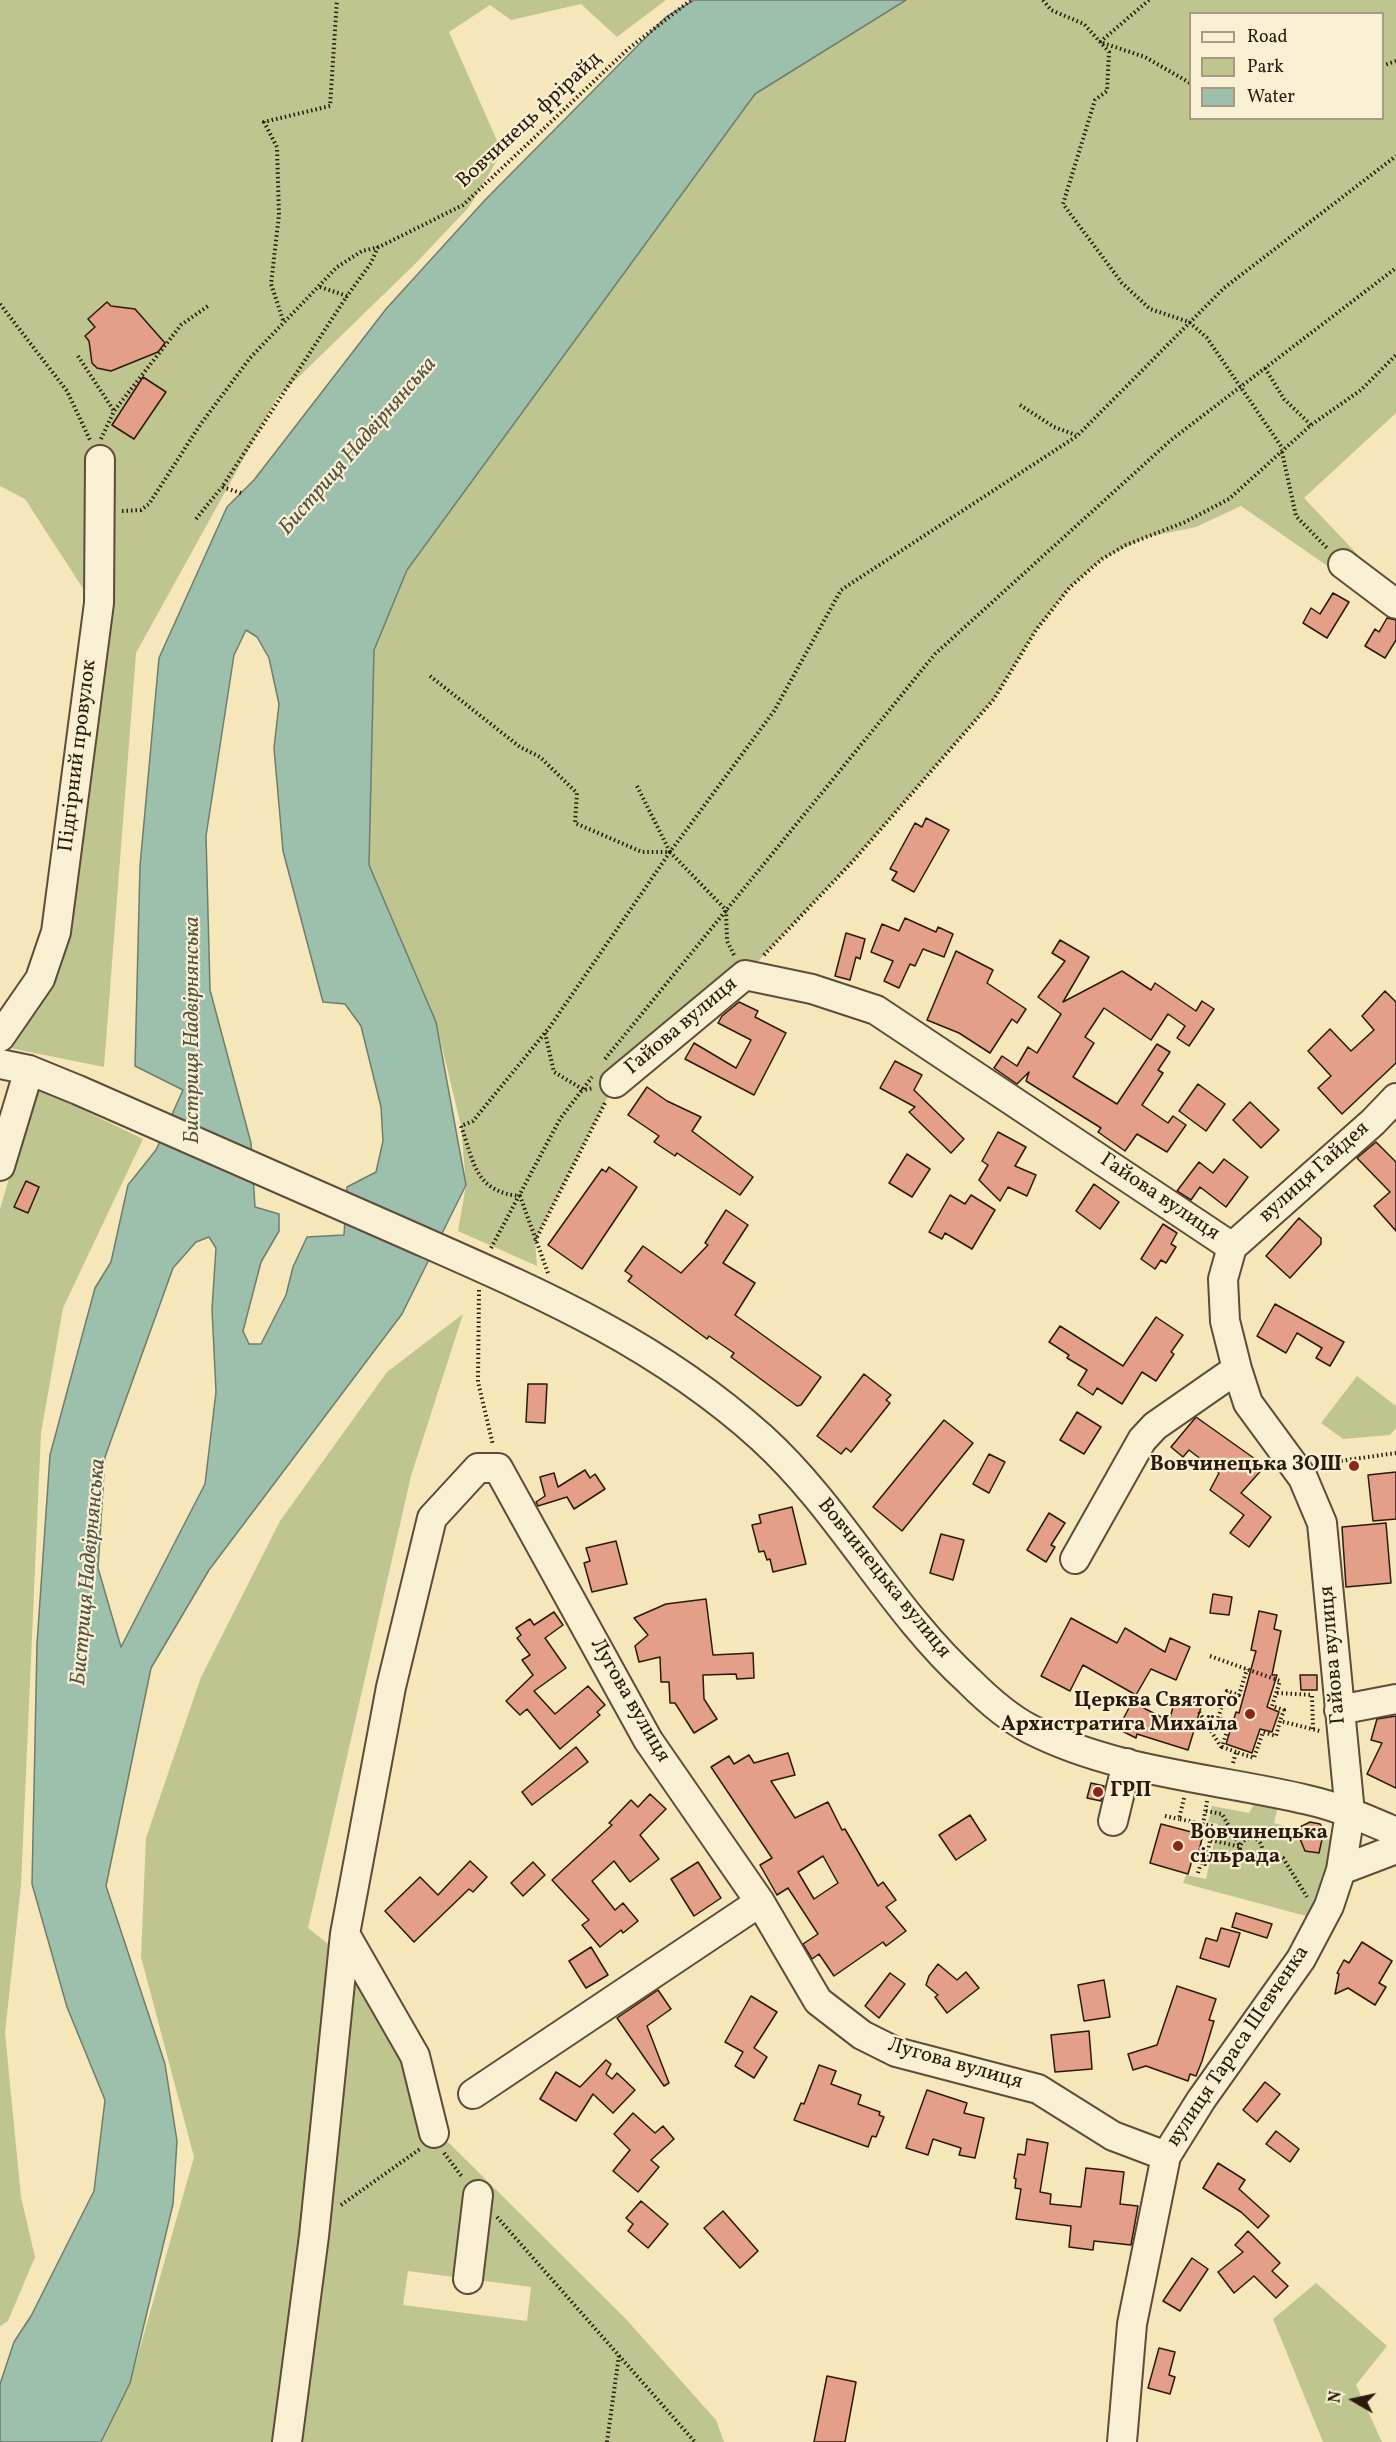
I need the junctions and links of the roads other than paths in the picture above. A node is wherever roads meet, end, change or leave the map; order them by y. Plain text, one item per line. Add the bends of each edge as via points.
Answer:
1 (100, 460) road end
2 (1343, 564) road end
3 (1396, 604) edge
4 (0, 1037) edge
5 (0, 1064) edge
6 (29, 1070) junction
7 (604, 1073) road end
8 (1396, 1098) edge
9 (0, 1166) edge
10 (1232, 1247) junction
11 (1237, 1369) junction
12 (1075, 1559) dead end
13 (1396, 1699) edge
14 (1340, 1723) junction
15 (1127, 1763) junction
16 (1350, 1813) junction
17 (1113, 1821) dead end
18 (1396, 1832) edge
19 (1396, 1849) edge
20 (1341, 1869) junction
21 (760, 1902) junction
22 (345, 1934) junction
23 (473, 2094) dead end
24 (434, 2133) road end
25 (1166, 2156) junction
26 (478, 2195) road end
27 (468, 2279) dead end
28 (287, 2442) edge
29 (1122, 2442) edge

1 - 4 street, Підгірний провулок via 99,603 56,932 40,979
2 - 3 street
5 - 6 street
6 - 9 street
6 - 15 street, Вовчинецька вулиця via 542,1294 635,1343 762,1438 831,1514 925,1638 993,1704 1027,1728 1071,1747
7 - 10 street, Гайова вулиця via 745,975 812,989 876,1010
8 - 10 street, вулиця Гайдея
10 - 11 street, Гайова вулиця via 1222,1279 1225,1321
11 - 12 street via 1155,1426 1143,1440
11 - 14 street, Гайова вулиця via 1248,1403 1303,1478 1322,1523
13 - 14 street
14 - 16 street, Гайова вулиця
15 - 16 street, Вовчинецька вулиця via 1311,1800
15 - 17 street
16 - 18 street, Вовчинецька вулиця
16 - 20 street, вулиця Тараса Шевченка
19 - 20 street
20 - 25 street, вулиця Тараса Шевченка via 1329,1906 1301,1959
21 - 22 street, Лугова вулиця via 648,1740 505,1480 478,1468 432,1518 391,1687
21 - 23 street
21 - 25 street, Лугова вулиця via 818,2001 862,2035 896,2052 1038,2089 1113,2136
22 - 24 street via 415,2056
22 - 28 street
25 - 29 street, вулиця Тараса Шевченка via 1132,2324
26 - 27 street

